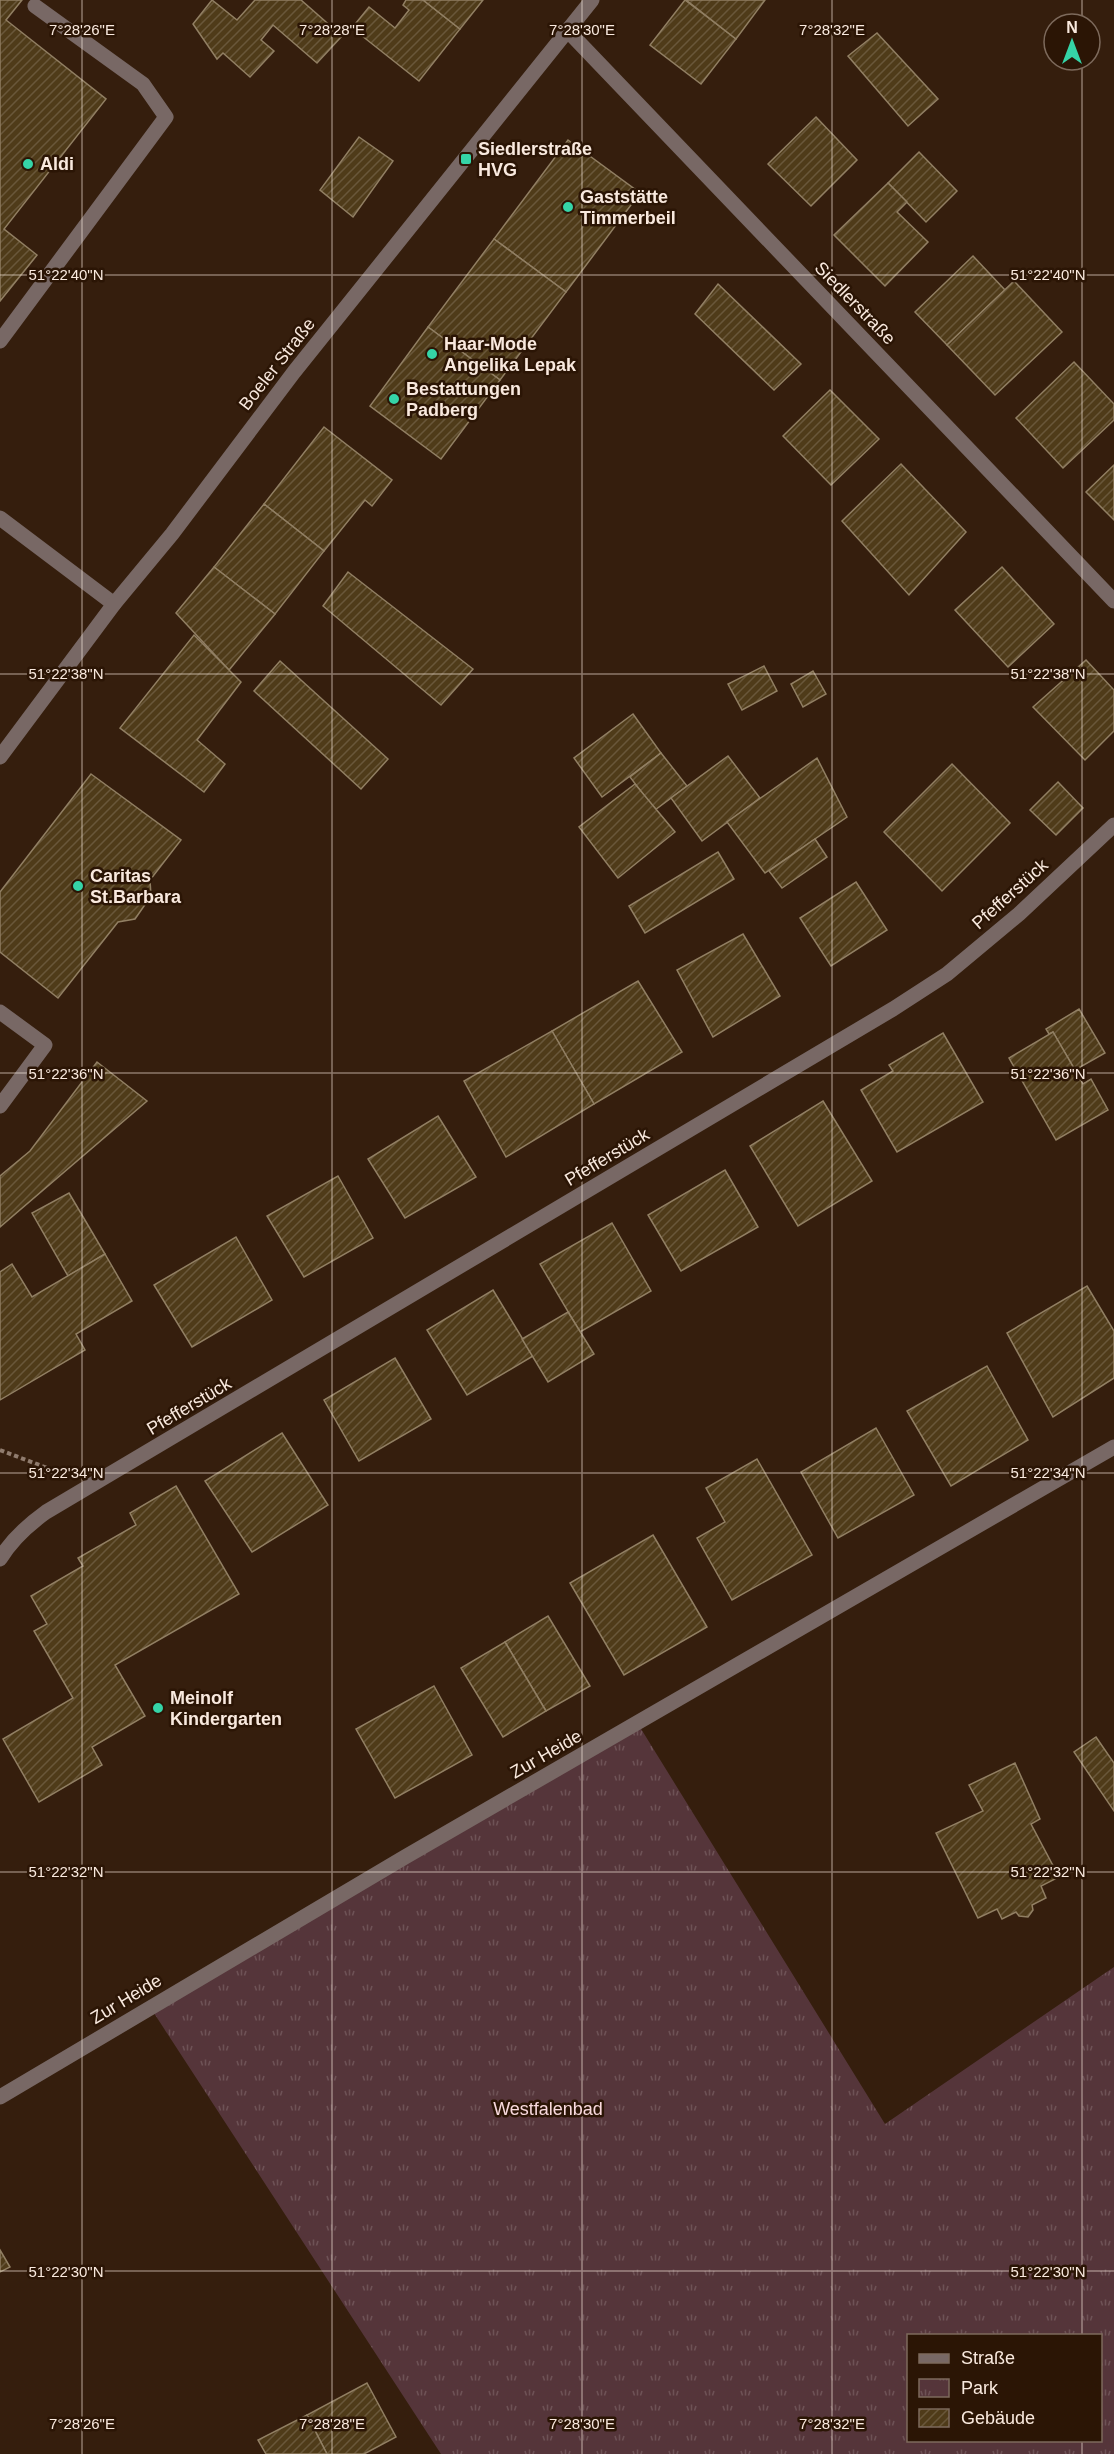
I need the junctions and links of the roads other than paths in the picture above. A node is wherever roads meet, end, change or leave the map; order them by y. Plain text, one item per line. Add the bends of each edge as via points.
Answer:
1 (592, 0) edge
2 (35, 6) dead end
3 (568, 31) junction
4 (0, 341) edge
5 (0, 518) edge
6 (1114, 601) edge
7 (114, 604) junction
8 (0, 757) edge
9 (1114, 825) edge
10 (0, 1012) edge
11 (0, 1106) edge
12 (1114, 1447) edge
13 (0, 1558) edge
14 (0, 2097) edge

1 - 3 street, Boeler Straße
2 - 4 street via 143,84 166,117
3 - 6 street, Siedlerstraße
3 - 7 street, Boeler Straße
5 - 7 street
7 - 8 street, Boeler Straße
9 - 13 street, Pfefferstück via 1019,914 947,974 92,1485 31,1523
10 - 11 street via 45,1045
12 - 14 street, Zur Heide via 405,1857

